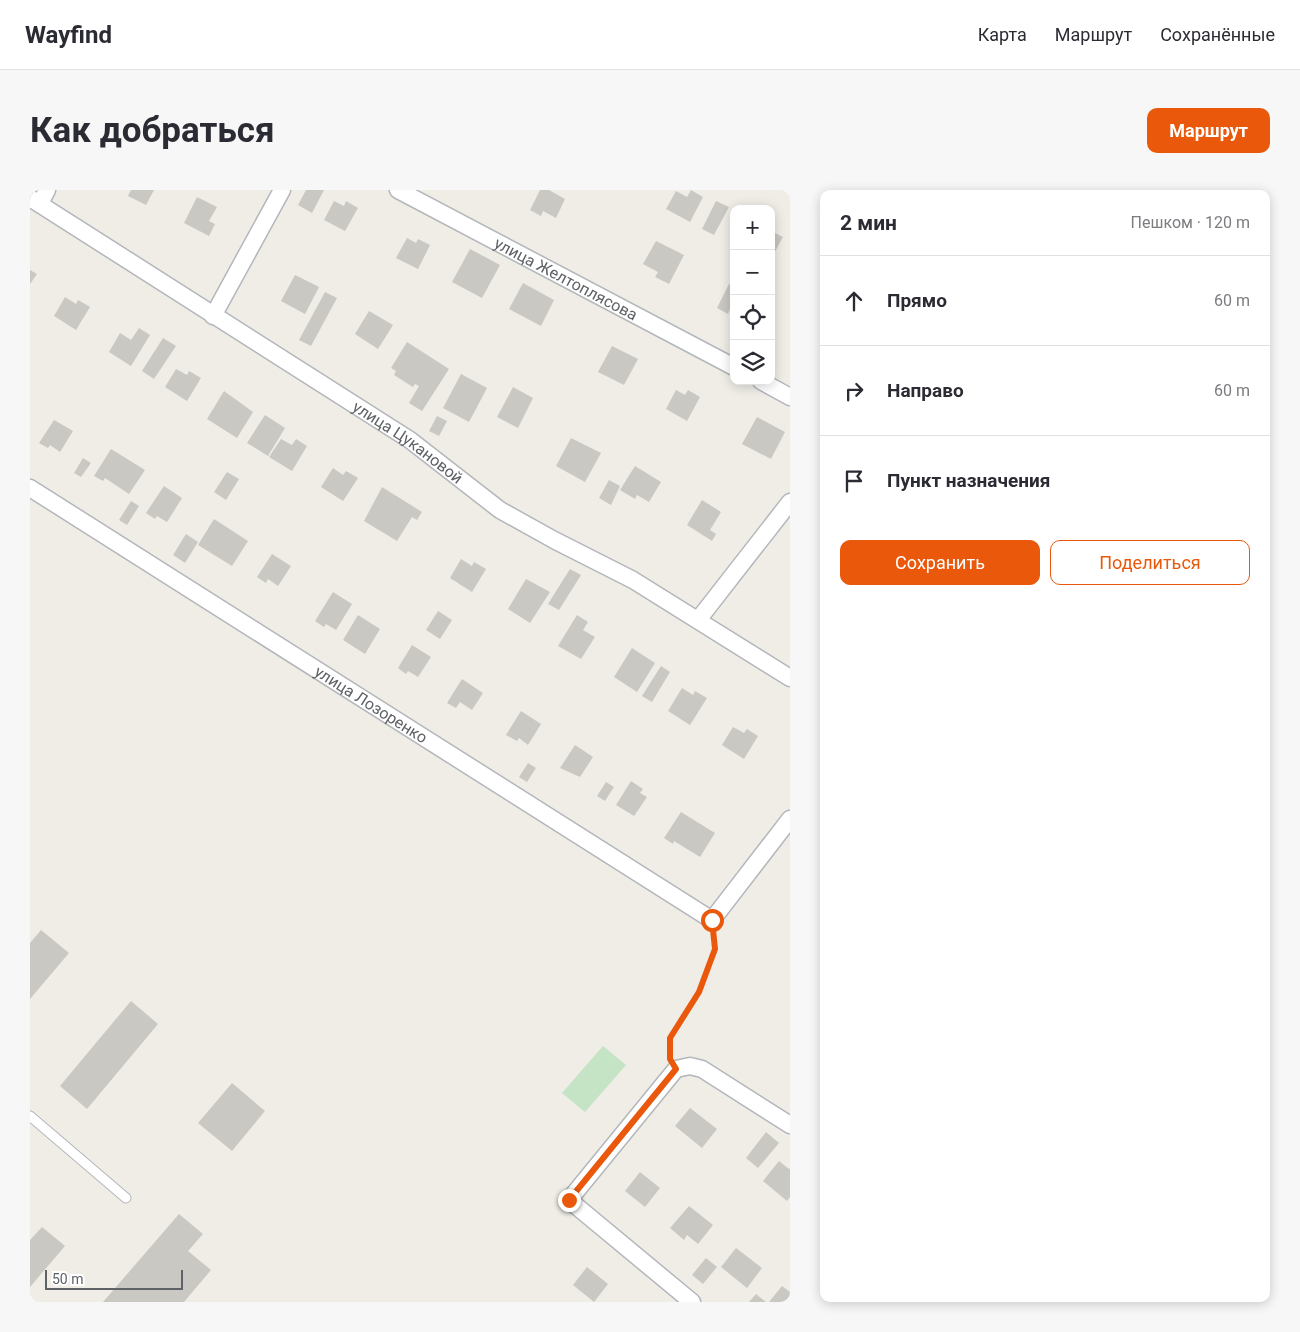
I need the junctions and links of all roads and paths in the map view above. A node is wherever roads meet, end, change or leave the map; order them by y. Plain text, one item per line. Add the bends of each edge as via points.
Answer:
1 (282, 190) edge
2 (398, 190) edge
3 (39, 197) edge
4 (213, 316) junction
5 (730, 365) edge
6 (769, 385) edge
7 (790, 396) edge
8 (30, 488) edge
9 (790, 502) edge
10 (698, 620) junction
11 (790, 678) edge
12 (790, 818) edge
13 (712, 920) junction
14 (676, 1069) junction
15 (30, 1116) edge
16 (790, 1125) edge
17 (126, 1198) dead end
18 (692, 1302) edge

1 - 4 street
2 - 5 street, улица Желтоплясова
3 - 4 street, улица Цукановой
4 - 10 street, улица Цукановой via 410,440 500,510 633,580
6 - 7 street
8 - 13 street, улица Лозоренко
9 - 10 street
10 - 11 street, улица Цукановой
12 - 13 street
13 - 14 path via 715,949 699,992 670,1038 670,1059
14 - 16 street via 690,1066 702,1070
14 - 18 street via 569,1200
15 - 17 lane

